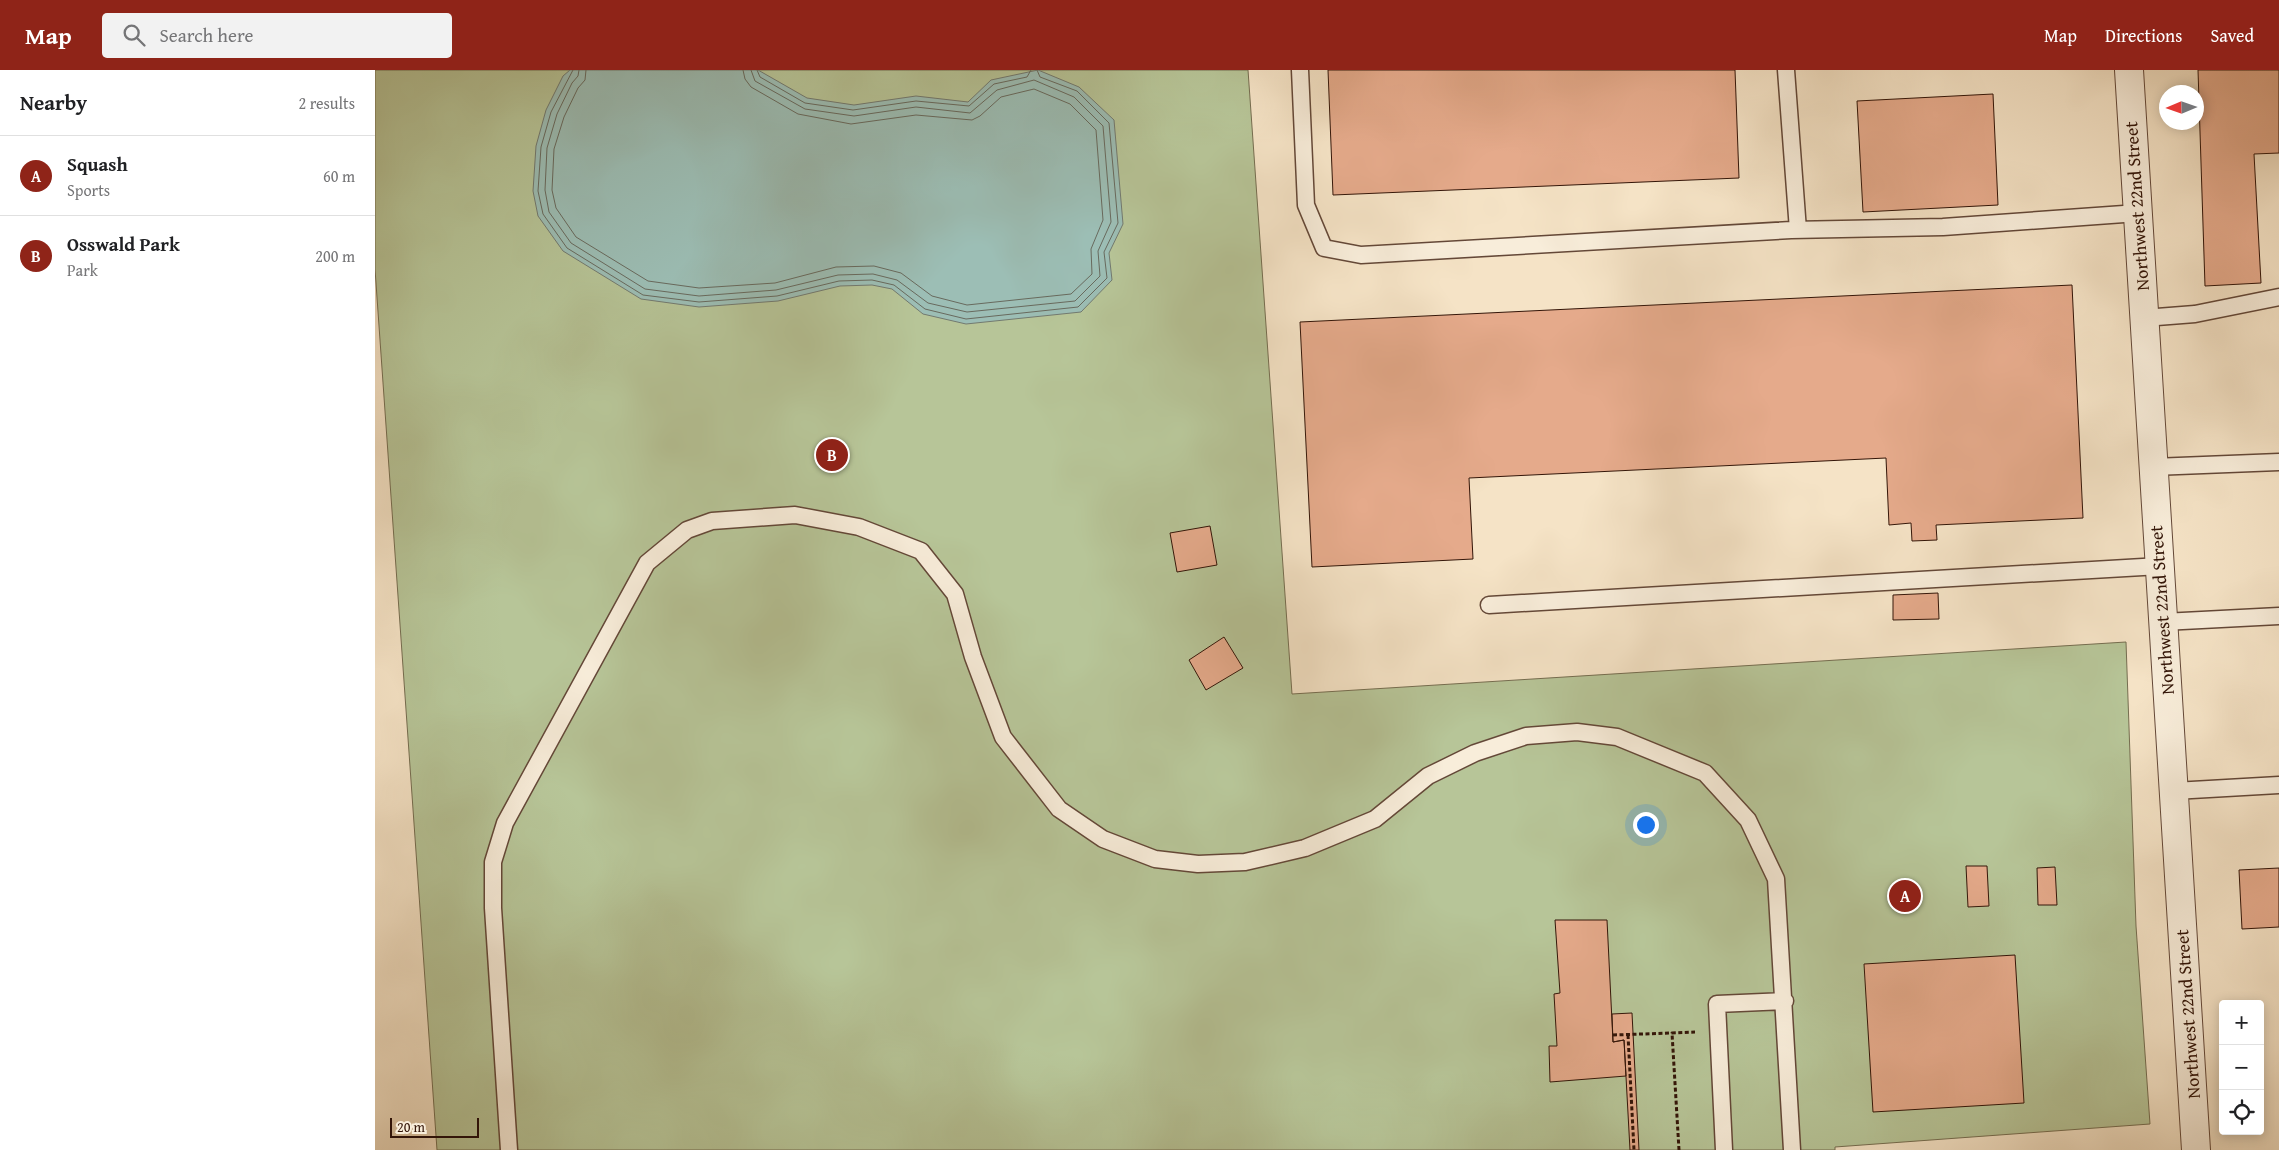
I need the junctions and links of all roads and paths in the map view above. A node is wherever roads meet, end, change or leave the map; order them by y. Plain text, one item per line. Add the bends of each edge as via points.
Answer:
1 (1300, 70) edge
2 (1786, 70) edge
3 (2129, 70) edge
4 (2137, 213) junction
5 (1798, 230) junction
6 (2279, 296) edge
7 (2144, 318) junction
8 (2279, 462) edge
9 (2153, 466) junction
10 (2160, 566) junction
11 (1489, 605) dead end
12 (2279, 616) edge
13 (2163, 622) junction
14 (2279, 785) edge
15 (2174, 791) junction
16 (1785, 1000) junction
17 (1718, 1032) junction
18 (1672, 1033) junction
19 (1613, 1035) dead end
20 (1628, 1035) junction
21 (509, 1150) edge
22 (1634, 1150) edge
23 (1679, 1150) edge
24 (1724, 1150) edge
25 (1792, 1150) edge
26 (2196, 1150) edge

1 - 5 lane via 1306,205 1324,248 1361,255
2 - 5 lane
3 - 4 street, Northwest 22nd Street
4 - 5 lane via 1943,227
4 - 7 street, Northwest 22nd Street
6 - 7 lane via 2195,314
7 - 9 street, Northwest 22nd Street
8 - 9 lane
9 - 10 street, Northwest 22nd Street
10 - 11 lane
10 - 13 street, Northwest 22nd Street
12 - 13 lane
13 - 15 street, Northwest 22nd Street
14 - 15 lane
15 - 26 street, Northwest 22nd Street
16 - 17 lane via 1717,1004
16 - 21 lane via 1777,879 1748,820 1705,773 1617,737 1577,732 1526,736 1475,753 1428,776 1375,819 1305,848 1245,862 1198,864 1155,858 1103,839 1059,809 1003,737 973,657 955,594 921,551 859,526 795,515 712,521 687,530 647,563 505,823 493,862 493,908
16 - 25 lane
17 - 18 path
17 - 24 lane
18 - 20 path
18 - 23 path
19 - 20 path
20 - 22 path

